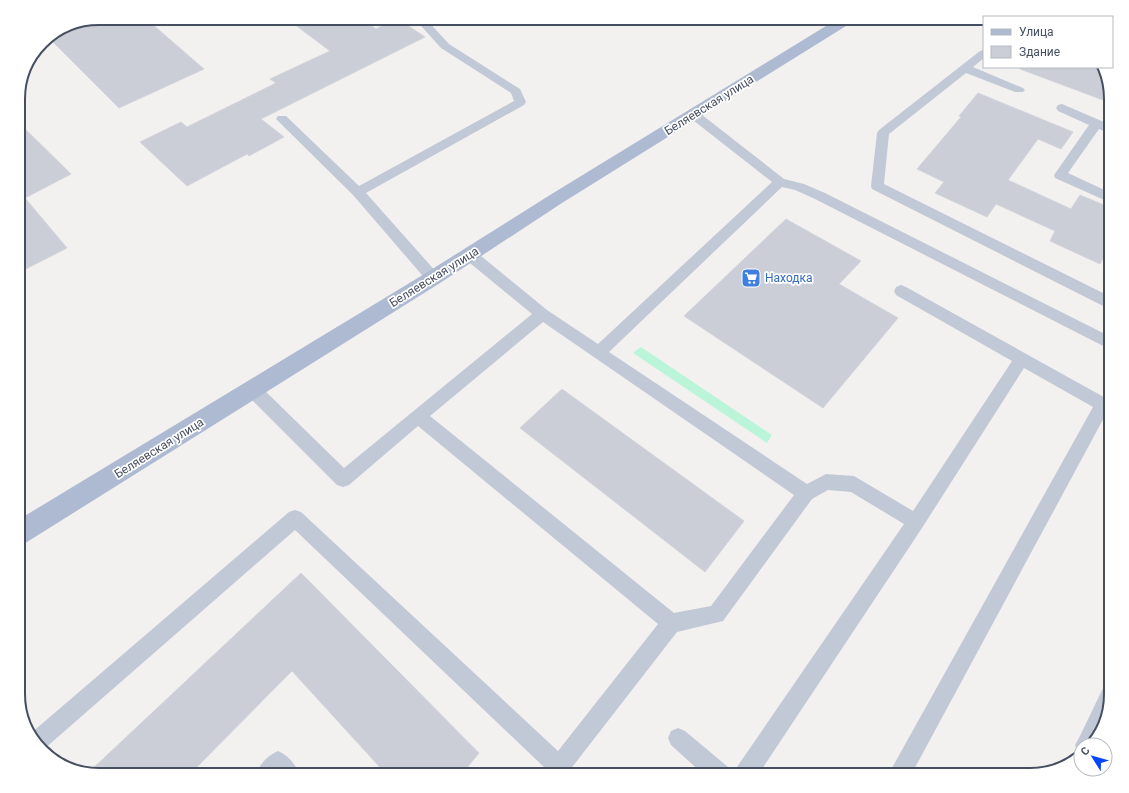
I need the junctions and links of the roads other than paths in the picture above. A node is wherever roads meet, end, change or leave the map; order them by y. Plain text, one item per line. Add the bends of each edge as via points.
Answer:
1 (426, 25) edge
2 (838, 25) edge
3 (983, 54) edge
4 (964, 68) junction
5 (1019, 90) dead end
6 (1062, 108) dead end
7 (693, 114) junction
8 (282, 119) dead end
9 (1096, 124) junction
10 (1104, 127) edge
11 (780, 182) junction
12 (358, 192) junction
13 (1104, 195) edge
14 (470, 255) junction
15 (433, 278) junction
16 (901, 291) dead end
17 (1104, 300) edge
18 (542, 314) junction
19 (1104, 340) edge
20 (599, 352) junction
21 (1021, 358) junction
22 (253, 390) junction
23 (1104, 405) edge
24 (1104, 412) edge
25 (420, 417) junction
26 (806, 493) junction
27 (916, 522) junction
28 (25, 530) edge
29 (671, 623) junction
30 (1101, 714) edge
31 (1090, 737) edge
32 (40, 738) edge
33 (678, 738) dead end
34 (272, 768) edge
35 (283, 768) edge
36 (553, 768) edge
37 (558, 768) edge
38 (712, 768) edge
39 (750, 768) edge
40 (903, 768) edge

1 - 12 lane via 445,46 516,91 520,102
2 - 7 main road, Беляевская улица
3 - 4 lane
4 - 5 lane
4 - 17 lane via 883,133 877,186
6 - 9 lane
7 - 11 lane
7 - 14 main road, Беляевская улица
8 - 12 lane
9 - 10 lane
9 - 13 lane via 1060,175
11 - 19 lane via 820,196
11 - 20 lane
12 - 15 lane
14 - 15 main road, Беляевская улица
14 - 18 lane
15 - 22 main road, Беляевская улица
16 - 21 lane
18 - 20 lane
18 - 25 lane
20 - 26 lane
21 - 23 lane
21 - 27 lane
22 - 25 lane via 343,479
22 - 28 main road, Беляевская улица
24 - 40 lane
25 - 29 lane
26 - 27 lane via 826,482 854,484
26 - 29 lane via 716,614
27 - 39 lane
29 - 37 lane
30 - 31 lane
32 - 36 lane via 295,518
33 - 38 lane
34 - 35 lane via 278,762

